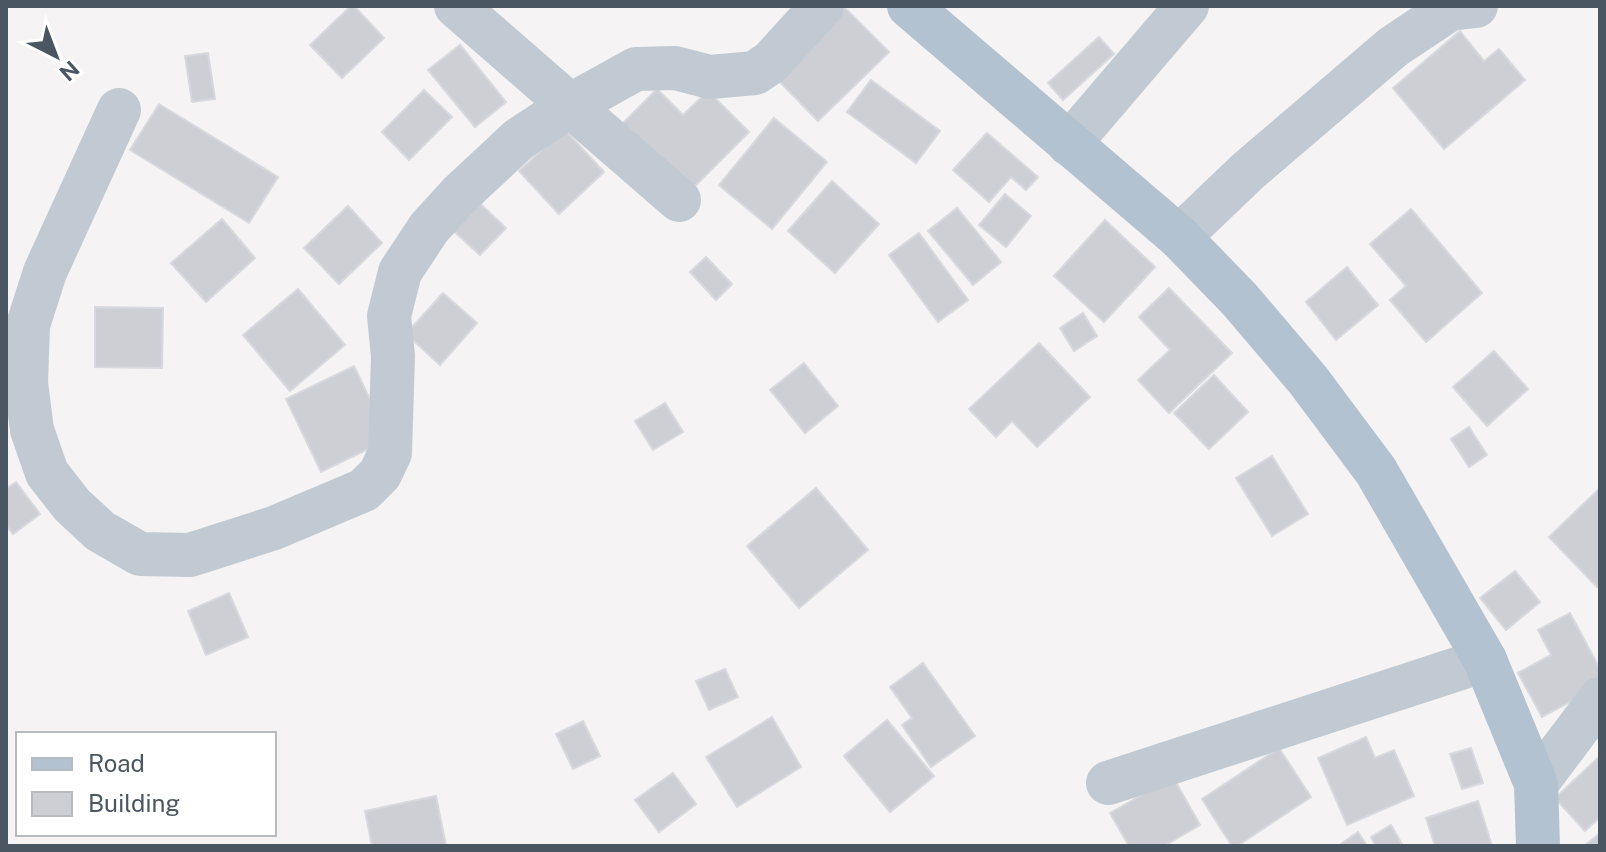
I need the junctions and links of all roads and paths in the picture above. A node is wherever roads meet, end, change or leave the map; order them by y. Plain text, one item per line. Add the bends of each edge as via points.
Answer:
1 (456, 6) edge
2 (822, 6) edge
3 (909, 6) edge
4 (1187, 6) edge
5 (1476, 6) edge
6 (569, 106) junction
7 (119, 110) dead end
8 (1069, 144) junction
9 (679, 200) dead end
10 (1179, 237) junction
11 (22, 445) edge
12 (1485, 660) junction
13 (1600, 699) edge
14 (1108, 783) dead end
15 (1536, 784) junction
16 (1538, 846) edge

1 - 6 street
2 - 6 street via 755,73 710,77 675,68 636,69
3 - 8 main road
4 - 8 street
5 - 10 street via 1450,9 1393,47
6 - 9 street
6 - 11 street via 519,139 460,194 400,272 389,316 390,453 364,490 274,528 190,555 140,554 100,531
7 - 11 street via 45,272 28,325 26,383 32,430
8 - 10 main road
10 - 12 main road via 1308,380 1376,471
12 - 14 street
12 - 15 main road
13 - 15 street
15 - 16 main road

